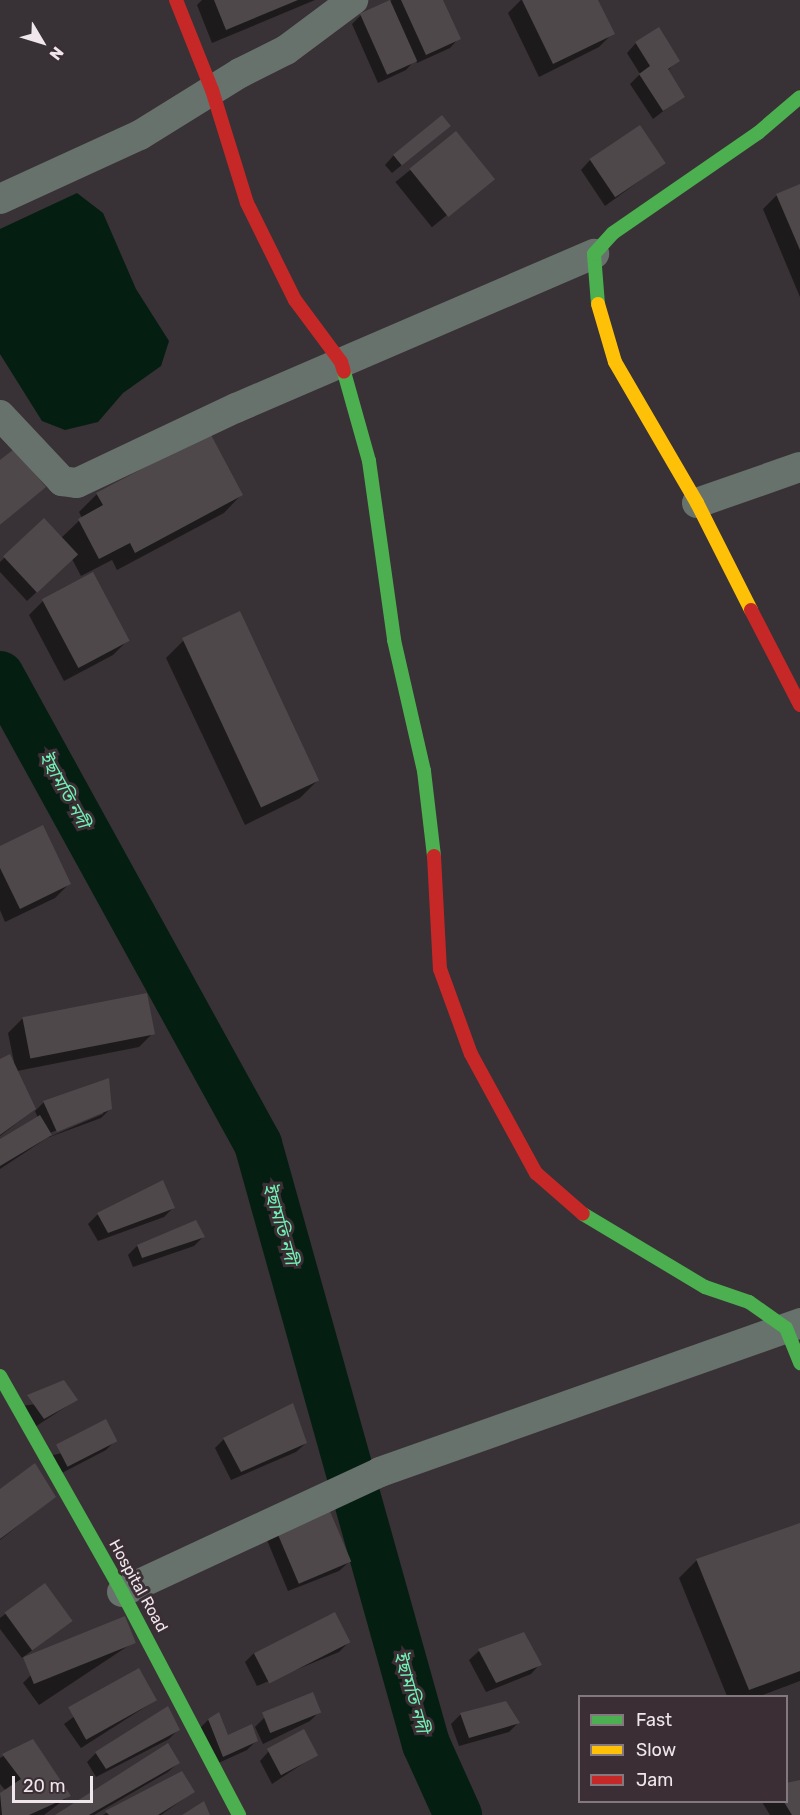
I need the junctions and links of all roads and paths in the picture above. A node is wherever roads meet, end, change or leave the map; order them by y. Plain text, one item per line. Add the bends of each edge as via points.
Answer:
1 (176, 0) edge
2 (353, 0) edge
3 (212, 90) junction
4 (800, 97) edge
5 (0, 199) edge
6 (594, 254) junction
7 (341, 362) junction
8 (0, 415) edge
9 (800, 467) edge
10 (697, 503) junction
11 (800, 705) edge
12 (793, 1325) edge
13 (800, 1363) edge
14 (0, 1376) edge
15 (122, 1592) junction
16 (239, 1815) edge

1 - 3 street
2 - 3 street via 286,50
3 - 5 street via 140,135
3 - 7 street via 247,203 295,300
4 - 6 street via 758,133 613,233
6 - 7 street
6 - 10 street via 599,311 615,362
7 - 8 street via 77,483 62,481
7 - 12 street via 369,461 394,640 424,771 438,894 440,969 471,1054 536,1173 594,1223 705,1287 749,1302
9 - 10 street
10 - 11 street
12 - 13 street
12 - 15 street via 380,1472
14 - 15 street, Hospital Road
15 - 16 street, Hospital Road

